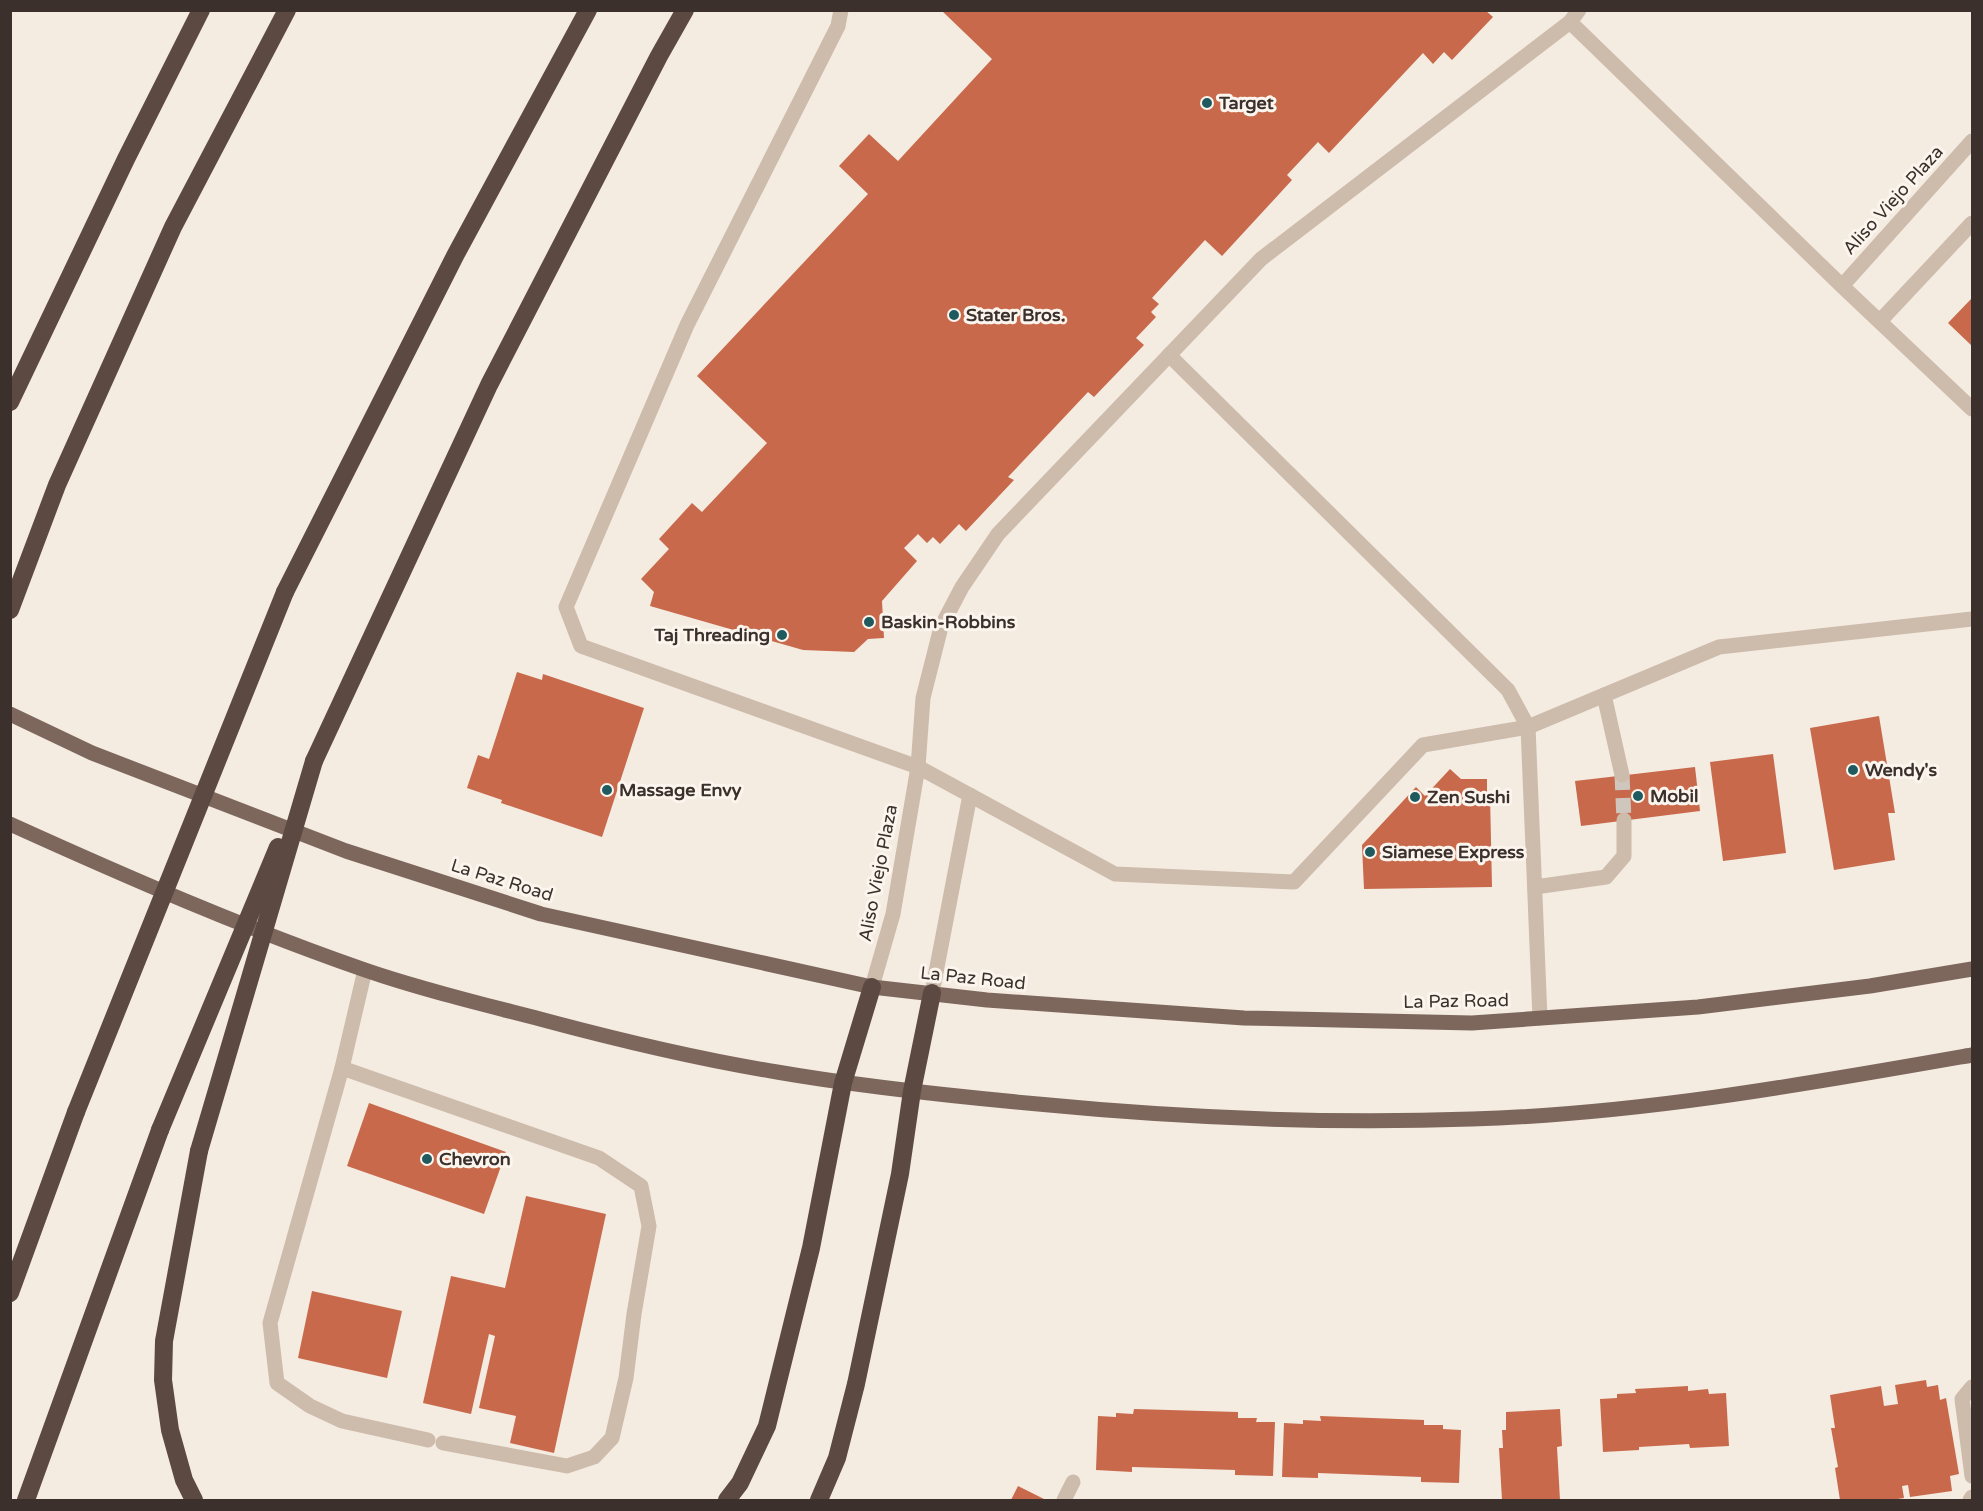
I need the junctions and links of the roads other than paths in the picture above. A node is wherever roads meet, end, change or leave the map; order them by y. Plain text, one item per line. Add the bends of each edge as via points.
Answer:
1 (201, 10) edge
2 (287, 10) edge
3 (588, 10) edge
4 (685, 10) edge
5 (841, 10) edge
6 (1574, 16) edge
7 (1972, 141) edge
8 (1972, 223) edge
9 (1842, 286) junction
10 (1880, 321) junction
11 (1169, 355) junction
12 (10, 402) edge
13 (1972, 409) edge
14 (10, 610) edge
15 (1972, 619) edge
16 (1604, 695) junction
17 (10, 714) edge
18 (1528, 727) junction
19 (314, 761) junction
20 (918, 767) junction
21 (1622, 775) tunnel mouth
22 (970, 795) junction
23 (1624, 820) tunnel mouth
24 (10, 824) edge
25 (1535, 887) junction
26 (1972, 969) edge
27 (364, 970) junction
28 (872, 987) junction
29 (932, 993) junction
30 (1540, 1018) junction
31 (1972, 1055) edge
32 (342, 1068) junction
33 (843, 1083) junction
34 (912, 1092) junction
35 (10, 1293) edge
36 (1972, 1387) edge
37 (428, 1440) dead end
38 (443, 1443) dead end
39 (1972, 1476) edge
40 (1073, 1482) dead end
41 (26, 1500) edge
42 (194, 1500) edge
43 (727, 1500) edge
44 (819, 1500) edge
45 (1064, 1500) edge

1 - 12 highway
2 - 14 highway via 173,227 57,485
3 - 35 highway, bridge via 456,254 285,592 75,1112
4 - 19 highway via 489,385
5 - 20 street via 838,26 687,325 566,607 581,646
6 - 9 street
6 - 11 street, Aliso Viejo Plaza via 1262,259
7 - 9 street, Aliso Viejo Plaza
8 - 10 street
9 - 10 street
10 - 13 street
11 - 18 street via 1508,690
11 - 20 street, Aliso Viejo Plaza via 998,534 962,587 941,627 923,698
15 - 16 street via 1719,647
16 - 18 street
16 - 21 street
17 - 28 main road, La Paz Road via 92,753 346,851 541,914
18 - 22 street via 1423,745 1294,882 1115,874
18 - 25 street
19 - 41 highway, bridge via 160,1130
19 - 42 highway, bridge via 199,1151 167,1324 164,1380 170,1430
20 - 22 street
20 - 28 street, Aliso Viejo Plaza via 893,914
22 - 29 street
23 - 25 street via 1624,856 1606,877
24 - 27 main road via 206,911
25 - 30 street
26 - 30 main road, La Paz Road via 1698,1007
27 - 32 street
27 - 33 main road via 614,1039
28 - 29 main road, La Paz Road
28 - 33 highway
29 - 30 main road, La Paz Road via 1019,1003 1244,1018 1472,1023
29 - 34 highway
31 - 34 main road via 1797,1086 1625,1108 1473,1119 1302,1120 1140,1114
32 - 37 street via 270,1323 277,1383 310,1406 342,1421
32 - 38 street via 599,1158 641,1186 650,1226 626,1378 612,1438 594,1457 567,1466
33 - 34 main road
33 - 43 highway via 811,1248 767,1426 740,1483
34 - 44 highway via 900,1174 856,1384 837,1458
36 - 39 street via 1962,1399
40 - 45 street

